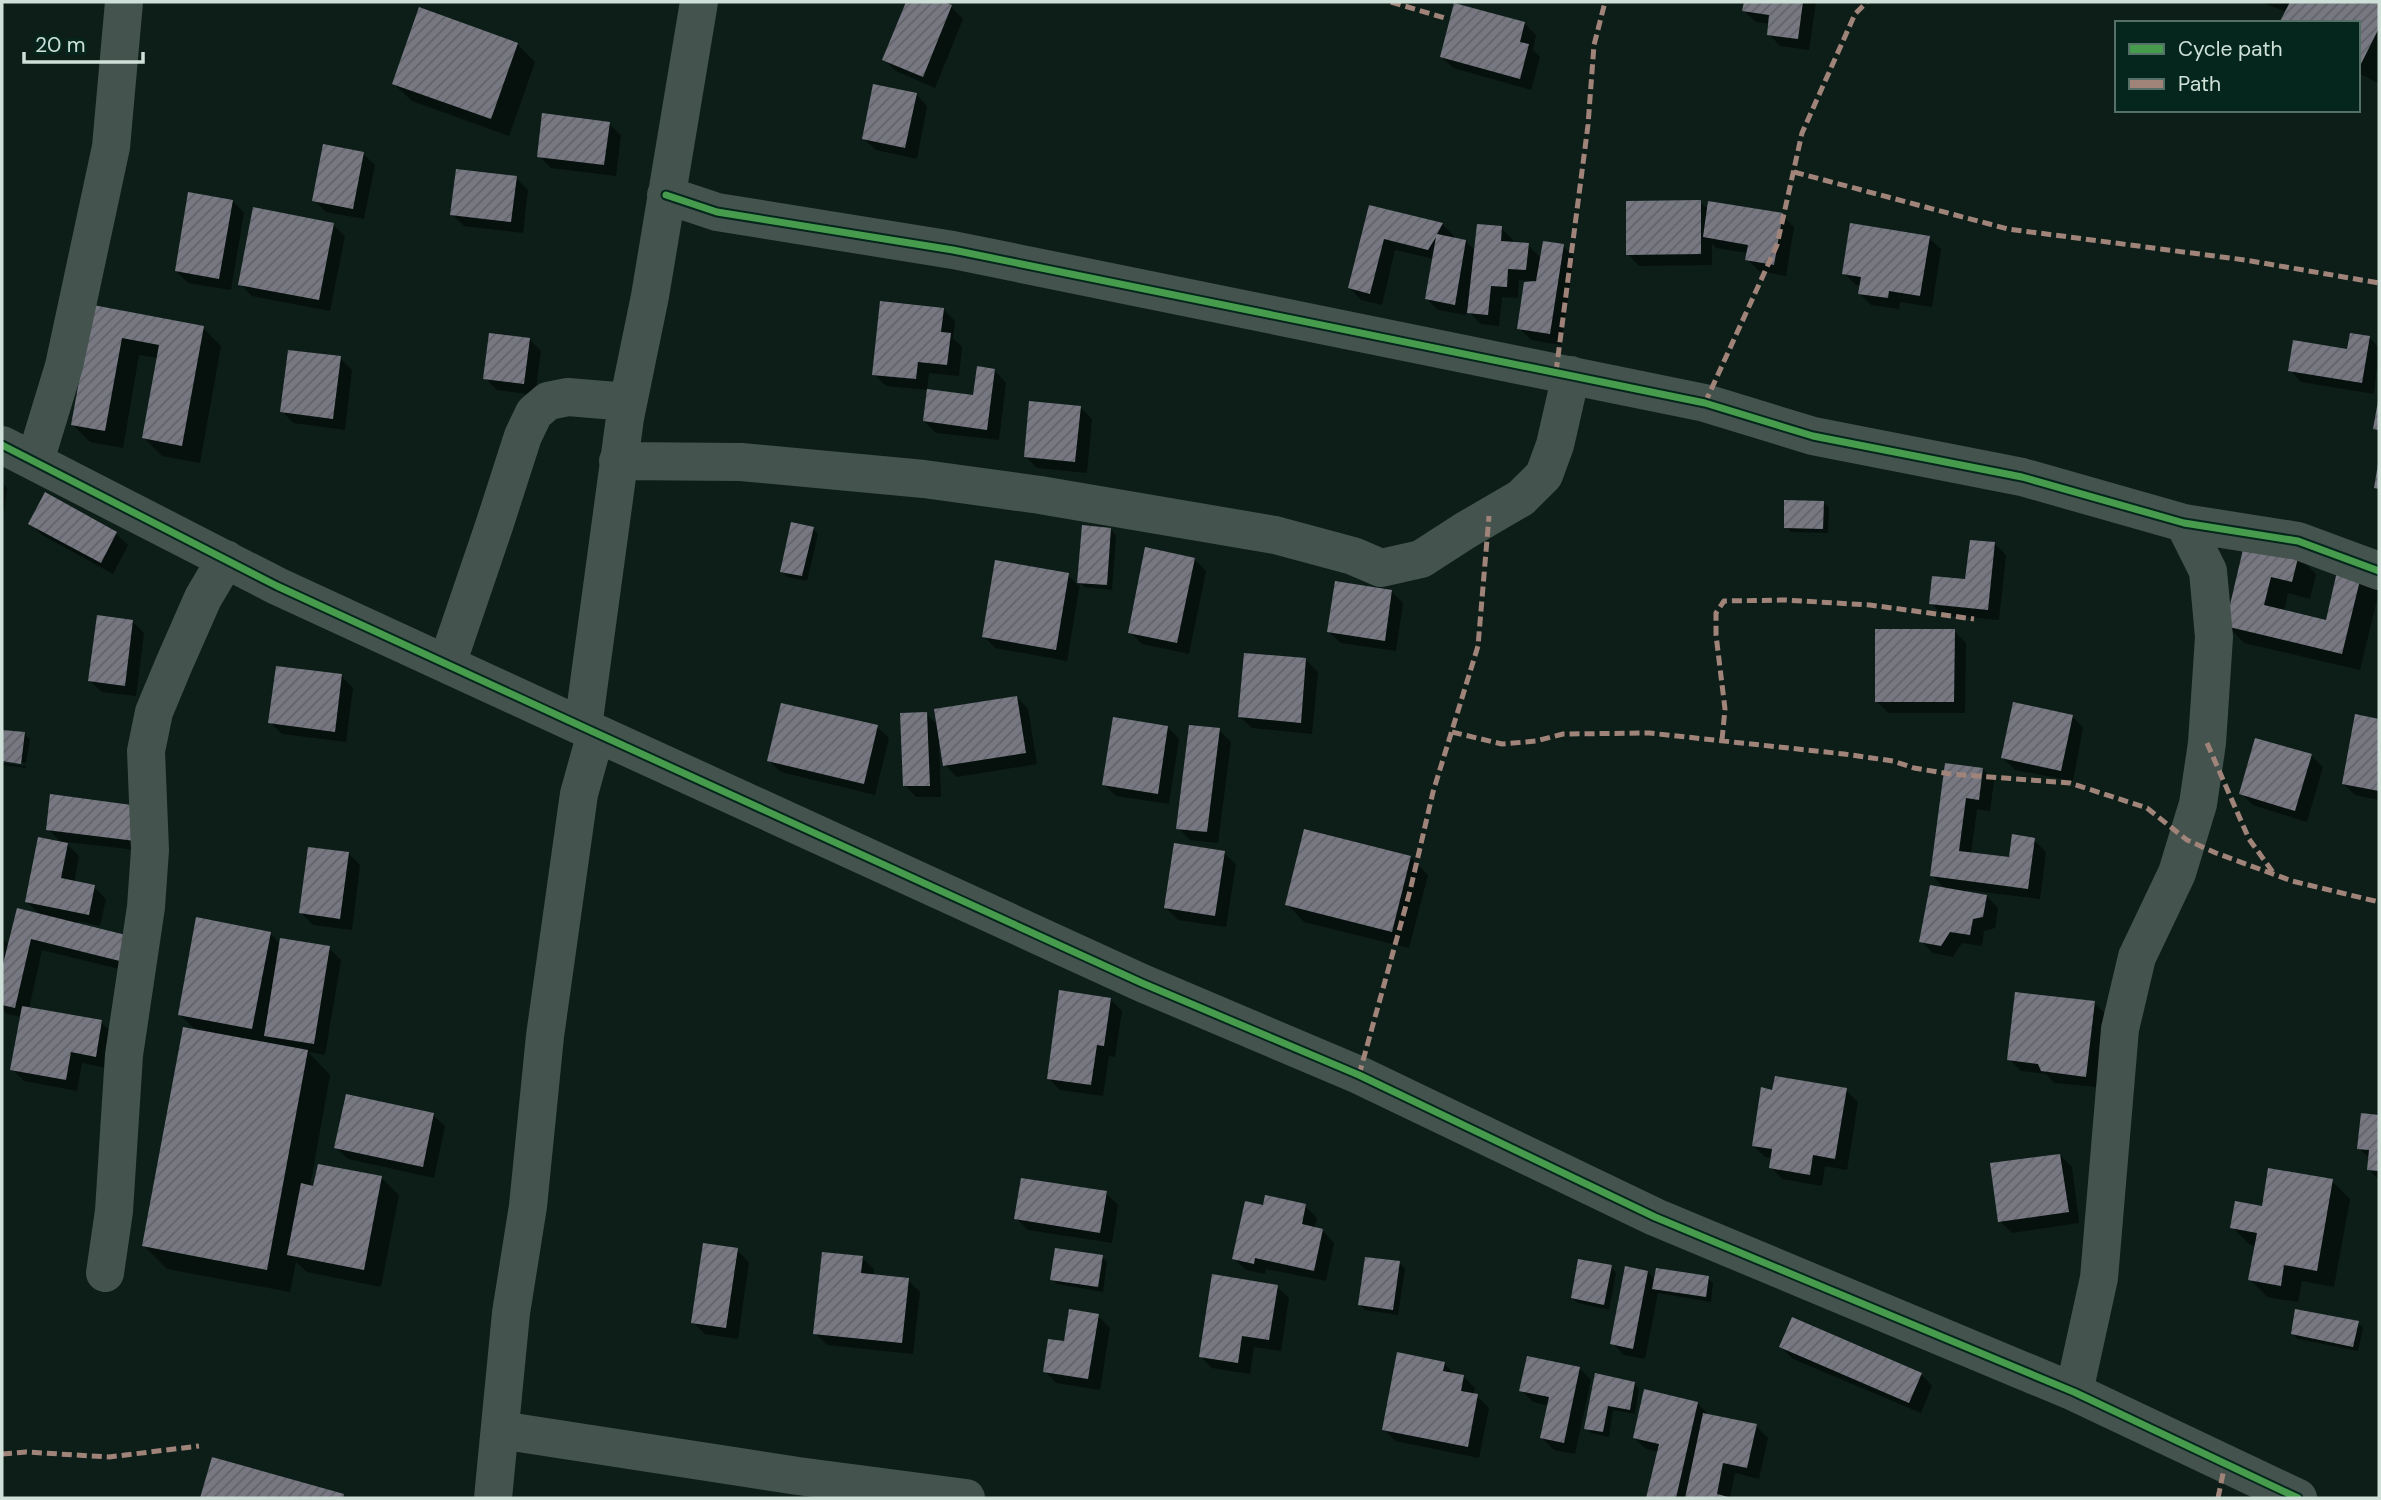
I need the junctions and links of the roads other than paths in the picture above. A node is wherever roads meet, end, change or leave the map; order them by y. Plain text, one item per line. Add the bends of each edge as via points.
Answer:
1 (124, 2) edge
2 (699, 2) edge
3 (666, 195) junction
4 (1571, 375) junction
5 (628, 402) junction
6 (18, 453) edge
7 (618, 461) junction
8 (2184, 523) junction
9 (226, 559) junction
10 (2379, 571) edge
11 (447, 664) junction
12 (589, 730) junction
13 (105, 1273) dead end
14 (2074, 1392) junction
15 (500, 1430) junction
16 (493, 1498) edge
17 (966, 1498) edge
18 (2298, 1498) edge

1 - 6 street via 111,147 64,366
2 - 3 street
3 - 4 street via 717,212 953,250
3 - 5 street
4 - 7 street via 1544,475 1521,498 1421,559 1381,568 1275,536 1040,495 741,462
4 - 8 street via 1705,403 1813,436 2022,477
5 - 7 street
5 - 11 street via 568,397 548,401 534,413
6 - 9 street
7 - 12 street
8 - 10 street via 2298,541
8 - 14 street via 2208,571 2214,637 2207,743 2191,828 2177,873 2137,957 2120,1029 2099,1278
9 - 11 street
9 - 13 street via 203,598 154,712 146,751 150,850 146,907 124,1055 114,1211
11 - 12 street
12 - 14 street via 1142,983 1359,1075 1655,1217
12 - 15 street via 545,1035
14 - 18 street
15 - 16 street
15 - 17 street

